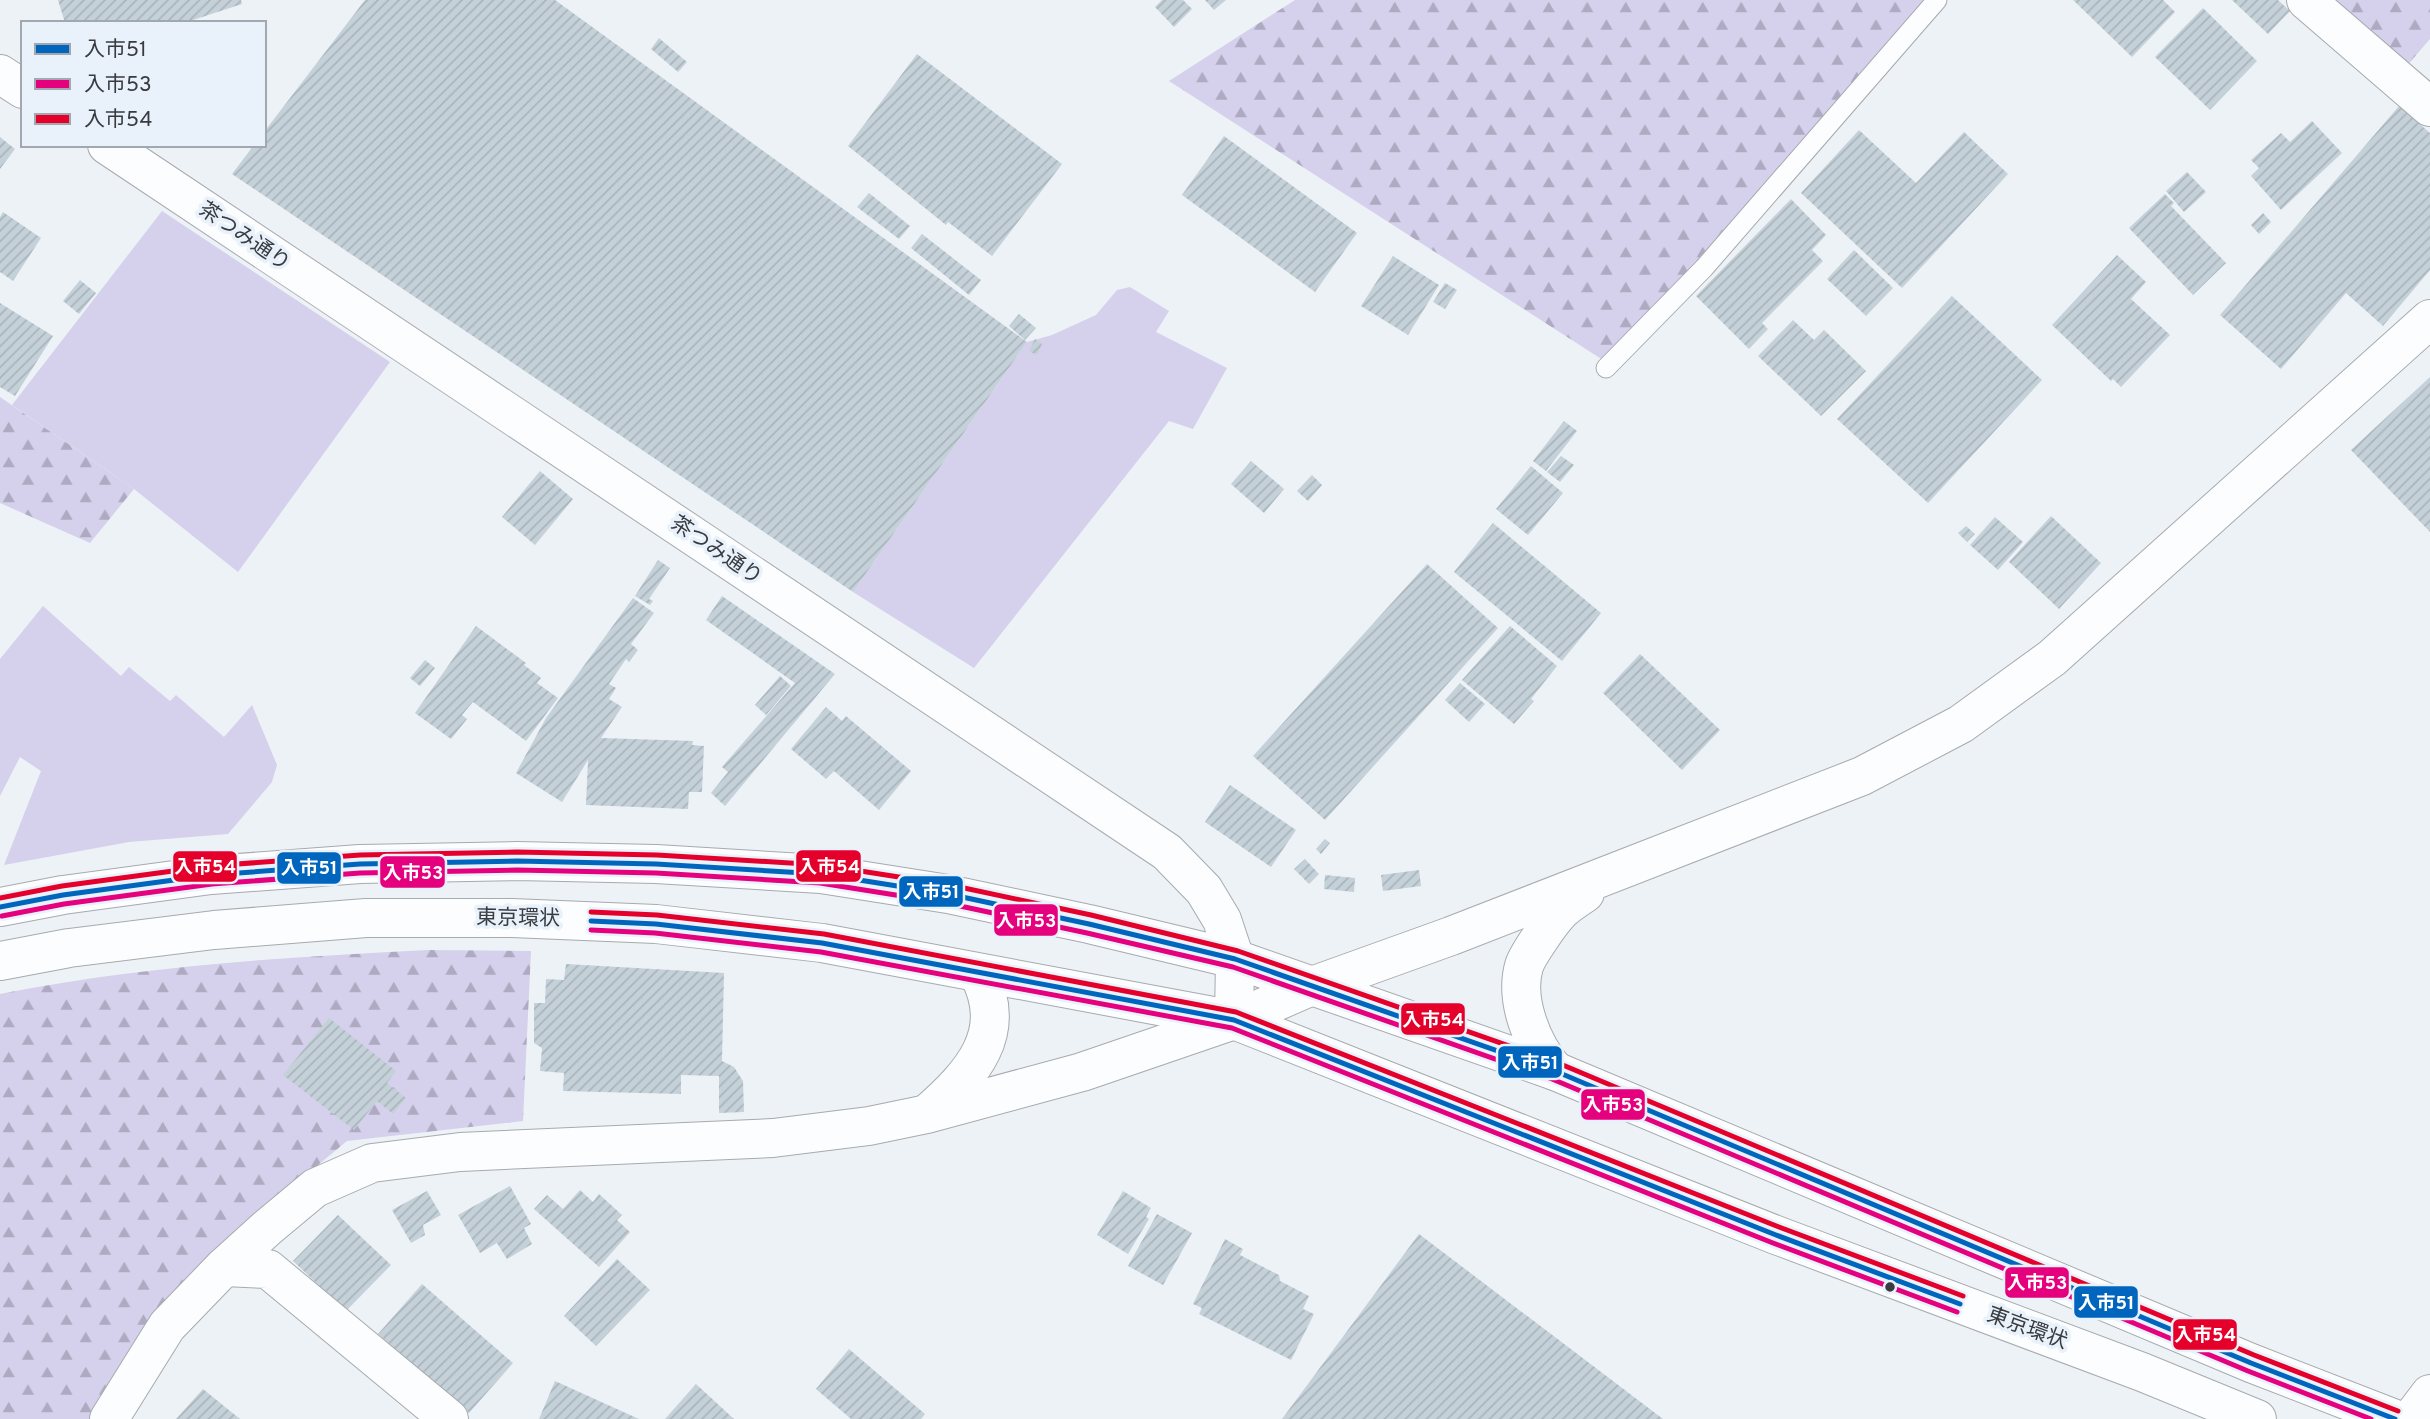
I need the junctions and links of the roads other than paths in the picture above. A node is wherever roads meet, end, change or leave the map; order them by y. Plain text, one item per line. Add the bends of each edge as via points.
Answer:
1 (1937, 0) edge
2 (2306, 0) edge
3 (0, 74) edge
4 (21, 88) edge
5 (2430, 107) edge
6 (110, 147) edge
7 (2430, 319) edge
8 (1606, 368) dead end
9 (1616, 872) junction
10 (0, 907) edge
11 (1235, 958) junction
12 (0, 961) edge
13 (978, 973) junction
14 (1312, 986) junction
15 (1234, 1020) junction
16 (1555, 1071) junction
17 (926, 1114) junction
18 (224, 1267) junction
19 (2430, 1394) edge
20 (109, 1419) edge
21 (449, 1419) edge
22 (2257, 1419) edge
23 (2395, 1419) edge
24 (2411, 1419) edge

1 - 8 lane via 1704,268
2 - 5 main road
3 - 4 main road
6 - 11 main road, 茶つみ通り via 1167,852 1204,890 1222,920
7 - 9 main road via 2052,658 1961,724 1863,776
9 - 14 main road
9 - 16 main road via 1563,909 1524,966 1525,1019
10 - 11 main road via 211,875 360,864 656,864 834,876 961,897
11 - 14 main road
11 - 15 main road, 茶つみ通り
12 - 13 main road, 東京環状 via 214,930 366,918 512,918 656,923 822,943
13 - 15 main road, 東京環状
13 - 17 main road via 991,1004 990,1024 978,1059 958,1087
14 - 15 main road
14 - 16 main road
15 - 17 main road via 1082,1072
15 - 22 main road, 東京環状
16 - 23 main road
17 - 18 main road via 773,1138 460,1152 372,1163 315,1188
18 - 20 main road via 167,1326
18 - 21 main road via 268,1269
19 - 24 main road

